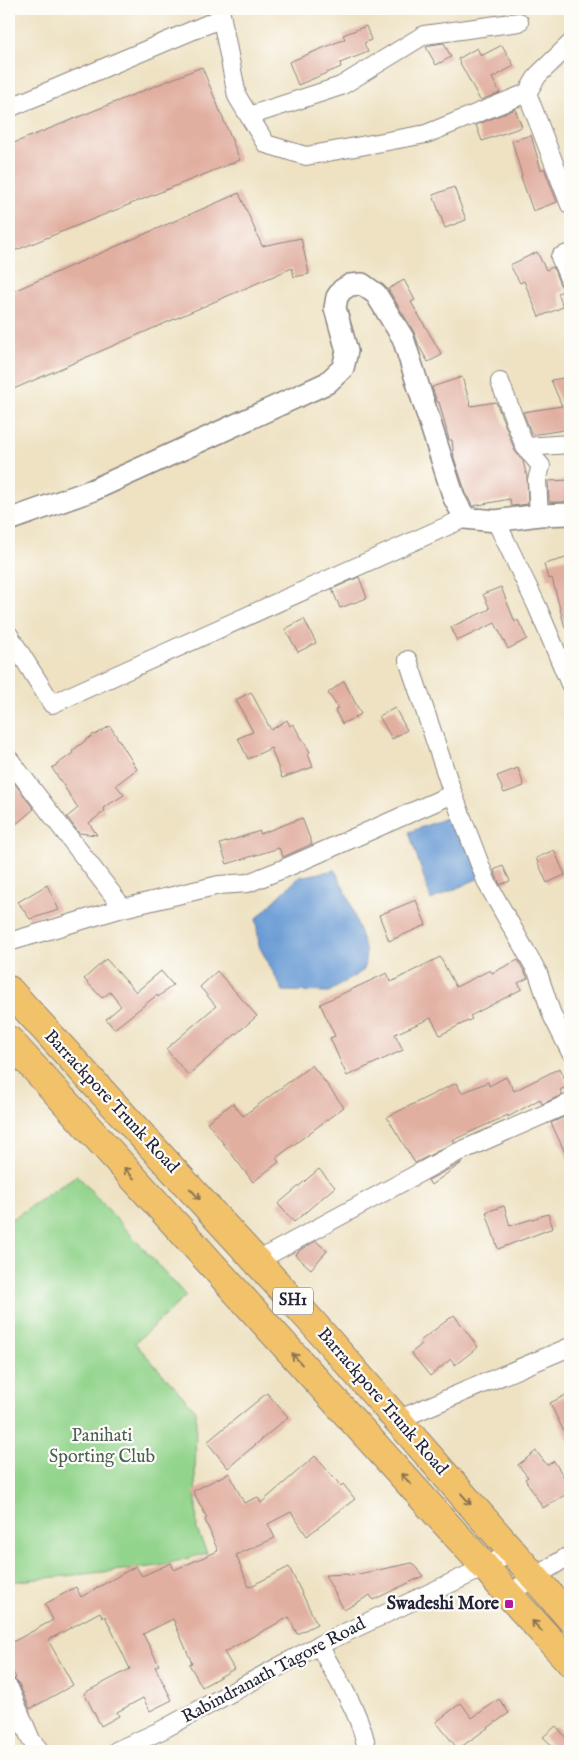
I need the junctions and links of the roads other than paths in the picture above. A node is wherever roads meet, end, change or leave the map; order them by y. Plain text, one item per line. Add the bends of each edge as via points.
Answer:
1 (221, 13) edge
2 (519, 22) dead end
3 (570, 44) edge
4 (527, 93) junction
5 (9, 108) edge
6 (249, 116) junction
7 (570, 205) edge
8 (570, 253) edge
9 (570, 281) edge
10 (500, 382) dead end
11 (570, 444) edge
12 (525, 447) junction
13 (570, 514) edge
14 (540, 515) junction
15 (465, 518) junction
16 (9, 520) edge
17 (496, 521) junction
18 (9, 635) edge
19 (408, 660) dead end
20 (570, 684) edge
21 (9, 759) edge
22 (453, 794) junction
23 (123, 908) junction
24 (9, 942) edge
25 (9, 990) edge
26 (9, 1040) edge
27 (570, 1051) edge
28 (570, 1103) edge
29 (256, 1261) junction
30 (570, 1347) edge
31 (397, 1420) junction
32 (512, 1552) junction
33 (570, 1555) edge
34 (486, 1566) junction
35 (533, 1576) junction
36 (508, 1594) junction
37 (570, 1618) edge
38 (319, 1645) junction
39 (570, 1662) edge
40 (9, 1688) edge
41 (40, 1751) edge
42 (116, 1751) edge
43 (367, 1751) edge

1 - 5 street
1 - 6 street via 238,96
2 - 6 street via 424,35 341,86
3 - 4 street via 538,75
4 - 6 street via 426,134 306,156 266,144
4 - 7 street
8 - 9 street via 560,257
10 - 12 street
11 - 12 street
12 - 14 street via 541,466 537,480
13 - 14 street
14 - 17 street
15 - 16 street via 454,498 403,338 376,294 362,284 350,285 337,297 335,308 347,350 343,368 327,383 92,490
15 - 17 street
15 - 18 street via 52,704
17 - 20 street
19 - 22 street
21 - 23 street
22 - 23 street via 248,883 219,885
22 - 27 street via 487,883 538,974 552,1015
23 - 24 street
25 -> 29 main road, Barrackpore Trunk Road / SH1
34 -> 26 main road, Barrackpore Trunk Road / SH1
28 - 29 street via 454,1154
29 - 31 main road, Barrackpore Trunk Road / SH1
30 - 31 street
31 -> 32 main road, Barrackpore Trunk Road / SH1
32 - 34 street, Rabindranath Tagore Road
32 - 35 main road, Barrackpore Trunk Road / SH1
33 - 35 street
34 - 36 main road, Barrackpore Trunk Road / SH1
34 - 38 street, Rabindranath Tagore Road
35 - 36 street
35 - 37 main road, Barrackpore Trunk Road / SH1
39 -> 36 main road, Barrackpore Trunk Road / SH1
38 - 42 street, Rabindranath Tagore Road via 162,1730
38 - 43 street via 354,1710
40 - 41 street via 31,1740

